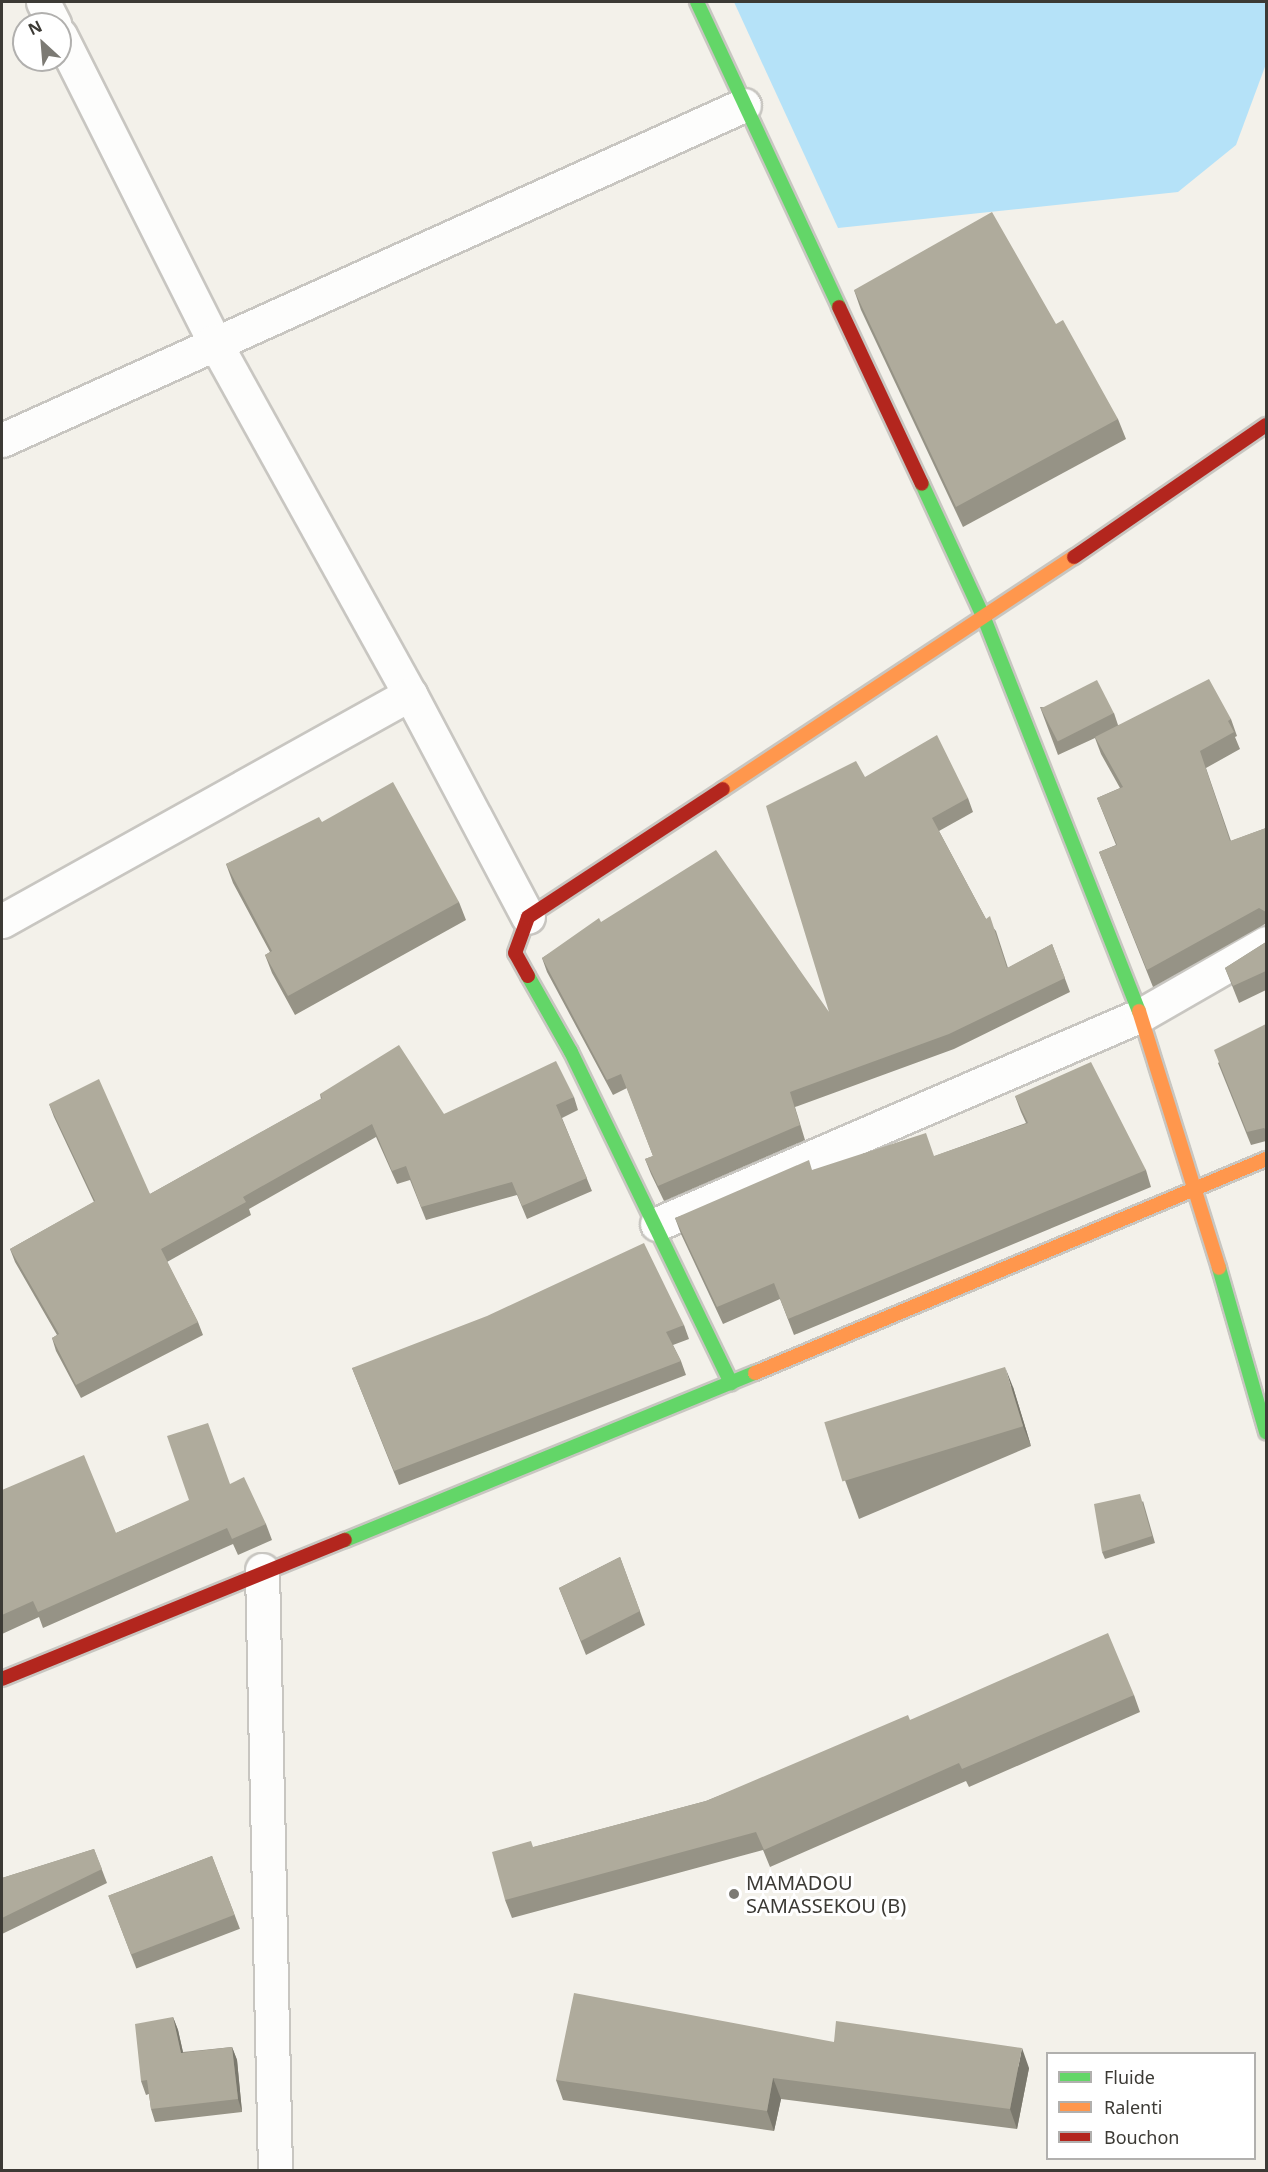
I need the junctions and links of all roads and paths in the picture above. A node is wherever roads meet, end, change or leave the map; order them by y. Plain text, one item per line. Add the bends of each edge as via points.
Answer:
1 (697, 2) edge
2 (72, 59) edge
3 (744, 105) junction
4 (214, 341) junction
5 (1266, 425) edge
6 (2, 440) edge
7 (984, 618) junction
8 (410, 694) junction
9 (528, 917) junction
10 (2, 921) edge
11 (1266, 943) edge
12 (1141, 1015) junction
13 (1266, 1159) edge
14 (1196, 1187) junction
15 (657, 1224) junction
16 (731, 1383) junction
17 (1264, 1418) edge
18 (262, 1570) junction
19 (2, 1679) edge
20 (274, 2170) edge

1 - 3 street
2 - 4 street
3 - 4 street
3 - 7 street
4 - 6 street
4 - 8 street
5 - 7 street
7 - 9 street
7 - 12 street
8 - 9 street
8 - 10 street
9 - 15 street via 515,953 572,1052
11 - 12 street
12 - 14 street
12 - 15 street
13 - 14 street
14 - 16 street
14 - 17 street
15 - 16 street
16 - 18 street
18 - 19 street
18 - 20 street

